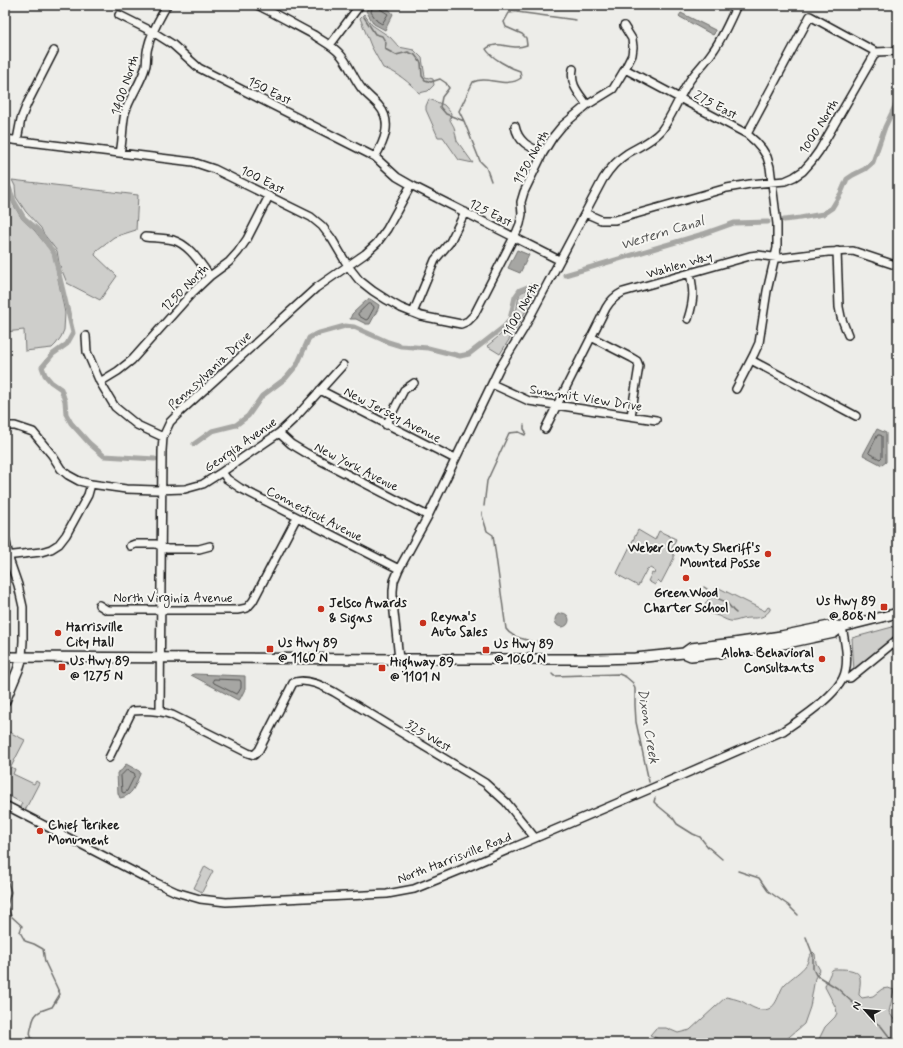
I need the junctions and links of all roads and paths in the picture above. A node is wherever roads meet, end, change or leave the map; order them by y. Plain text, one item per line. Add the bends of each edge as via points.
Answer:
1 (167, 5) edge
2 (257, 5) edge
3 (360, 5) edge
4 (737, 5) edge
5 (119, 15) dead end
6 (624, 26) dead end
7 (153, 32) junction
8 (330, 45) junction
9 (54, 51) dead end
10 (898, 51) edge
11 (876, 52) junction
12 (573, 69) dead end
13 (625, 69) junction
14 (680, 99) junction
15 (587, 105) junction
16 (515, 126) dead end
17 (747, 134) junction
18 (5, 139) edge
19 (17, 140) junction
20 (120, 153) junction
21 (543, 153) junction
22 (375, 157) junction
23 (772, 182) junction
24 (411, 185) junction
25 (269, 196) junction
26 (465, 212) junction
27 (585, 213) junction
28 (145, 237) dead end
29 (514, 237) junction
30 (837, 251) junction
31 (775, 257) junction
32 (559, 260) junction
33 (348, 266) junction
34 (898, 266) edge
35 (690, 273) junction
36 (210, 276) junction
37 (413, 313) junction
38 (688, 319) dead end
39 (468, 321) joint
40 (848, 334) dead end
41 (86, 336) dead end
42 (591, 337) junction
43 (751, 360) junction
44 (343, 365) dead end
45 (100, 382) junction
46 (414, 383) dead end
47 (492, 384) junction
48 (736, 388) dead end
49 (320, 390) junction
50 (557, 406) junction
51 (631, 416) junction
52 (856, 416) dead end
53 (656, 420) dead end
54 (386, 424) junction
55 (5, 426) edge
56 (545, 429) dead end
57 (279, 433) junction
58 (163, 437) junction
59 (455, 459) junction
60 (222, 472) junction
61 (91, 484) junction
62 (162, 490) junction
63 (428, 516) junction
64 (297, 517) junction
65 (5, 537) edge
66 (130, 546) dead end
67 (161, 546) junction
68 (210, 546) dead end
69 (7, 556) edge
70 (400, 570) junction
71 (99, 605) dead end
72 (161, 610) junction
73 (898, 613) edge
74 (842, 627) junction
75 (898, 639) edge
76 (5, 657) edge
77 (22, 657) junction
78 (161, 658) junction
79 (399, 659) junction
80 (843, 678) junction
81 (5, 701) edge
82 (160, 711) junction
83 (109, 758) dead end
84 (5, 805) edge
85 (535, 838) junction

1 - 7 street, 1400 North
2 - 8 street
3 - 8 street
4 - 14 street, 1100 North via 714,50 689,81
5 - 7 street, 150 East
6 - 13 street, 1150 North via 632,39 632,55
7 - 20 street, 1400 North via 146,65 125,114
7 - 22 street, 150 East via 172,44 199,68
8 - 22 street via 339,52 362,90 380,106 385,115 387,127
9 - 19 street via 27,104
10 - 11 street
11 - 17 street via 810,16
11 - 23 street, 1000 North via 811,162 794,178
12 - 15 street via 574,87
13 - 14 street, 275 East
13 - 15 street, 1150 North via 613,89
14 - 17 street, 275 East
14 - 27 street, 1100 North via 653,139 610,167
15 - 21 street, 1150 North via 562,126
16 - 21 street via 516,133 523,142
17 - 23 street, 275 East via 767,157
18 - 19 street, 100 East
19 - 20 street, 100 East
20 - 25 street, 100 East via 204,165
21 - 29 street, 1150 North via 524,192 520,224
22 - 24 street, 150 East via 397,177
23 - 27 street, 1000 North via 727,188 615,220 602,220
23 - 31 street, 275 East via 777,224
24 - 26 street, 125 East
24 - 33 street, Pennsylvania Drive via 388,230 366,254
25 - 33 street, 100 East via 311,217 322,226
25 - 36 street, 1250 North via 238,252
26 - 29 street, 125 East
26 - 37 street via 450,242 435,260
27 - 32 street, 1100 North
28 - 36 street via 173,240 182,244
29 - 32 street, 125 East
29 - 39 street, 1150 North via 474,315
30 - 31 street, Wahlen Way
30 - 34 street, Wahlen Way via 852,251
30 - 40 street via 839,307
31 - 35 street, Wahlen Way via 750,256
31 - 43 street, 275 East via 758,342
32 - 47 street, 1100 North
33 - 37 street, 100 East via 373,291
33 - 58 street, Pennsylvania Drive via 316,288 185,407 170,422
35 - 38 street via 694,296
35 - 42 street, Wahlen Way via 617,296 606,308
36 - 45 street, 1250 North via 132,360
37 - 39 street, 100 East via 461,324
41 - 45 street via 87,352
42 - 50 street, Wahlen Way
42 - 51 street via 637,361 639,366
43 - 48 street, 275 East
43 - 52 street
44 - 49 street, Georgia Avenue
45 - 58 street via 115,407 137,425
46 - 54 street via 404,390
47 - 50 street, Summit View Drive via 523,399
47 - 59 street, 1100 North
49 - 54 street, New Jersey Avenue
49 - 57 street, Georgia Avenue
50 - 51 street, Summit View Drive
50 - 56 street, Wahlen Way
51 - 53 street, Summit View Drive
54 - 59 street, New Jersey Avenue
55 - 61 street, Georgia Avenue via 15,426 33,432 61,469 79,481
57 - 60 street, Georgia Avenue
57 - 63 street, New York Avenue via 306,453
58 - 62 street, Pennsylvania Drive
59 - 63 street, 1100 North
60 - 62 street, Georgia Avenue via 203,484 184,489
60 - 64 street, Connecticut Avenue via 234,484
61 - 62 street, Georgia Avenue via 126,489
61 - 69 street via 88,495 59,544 41,552
62 - 67 street, Pennsylvania Drive
63 - 70 street, 1100 North
64 - 70 street, Connecticut Avenue
64 - 72 street, North Virginia Avenue via 247,608
65 - 69 street
66 - 67 street
67 - 68 street via 167,549 199,549
67 - 72 street, Pennsylvania Drive
69 - 77 street via 23,607
70 - 79 street, 1100 North via 394,581 393,591
71 - 72 street, North Virginia Avenue via 107,610
72 - 78 street, Pennsylvania Drive
73 - 74 main road
74 - 79 main road via 834,633 783,644 692,656 684,653 598,659
74 - 80 street, North Harrisville Road via 847,655
75 - 80 street, North Harrisville Road via 850,678
76 - 77 main road
77 - 78 main road
77 - 81 main road
78 - 79 main road
78 - 82 street, Pennsylvania Drive
80 - 85 street, North Harrisville Road via 829,697 783,731
82 - 83 street via 132,711
82 - 85 street, 325 West via 254,755 293,683 300,681 322,686 485,784 506,802
84 - 85 street, North Harrisville Road via 176,892 200,900 226,902 397,893 421,886

